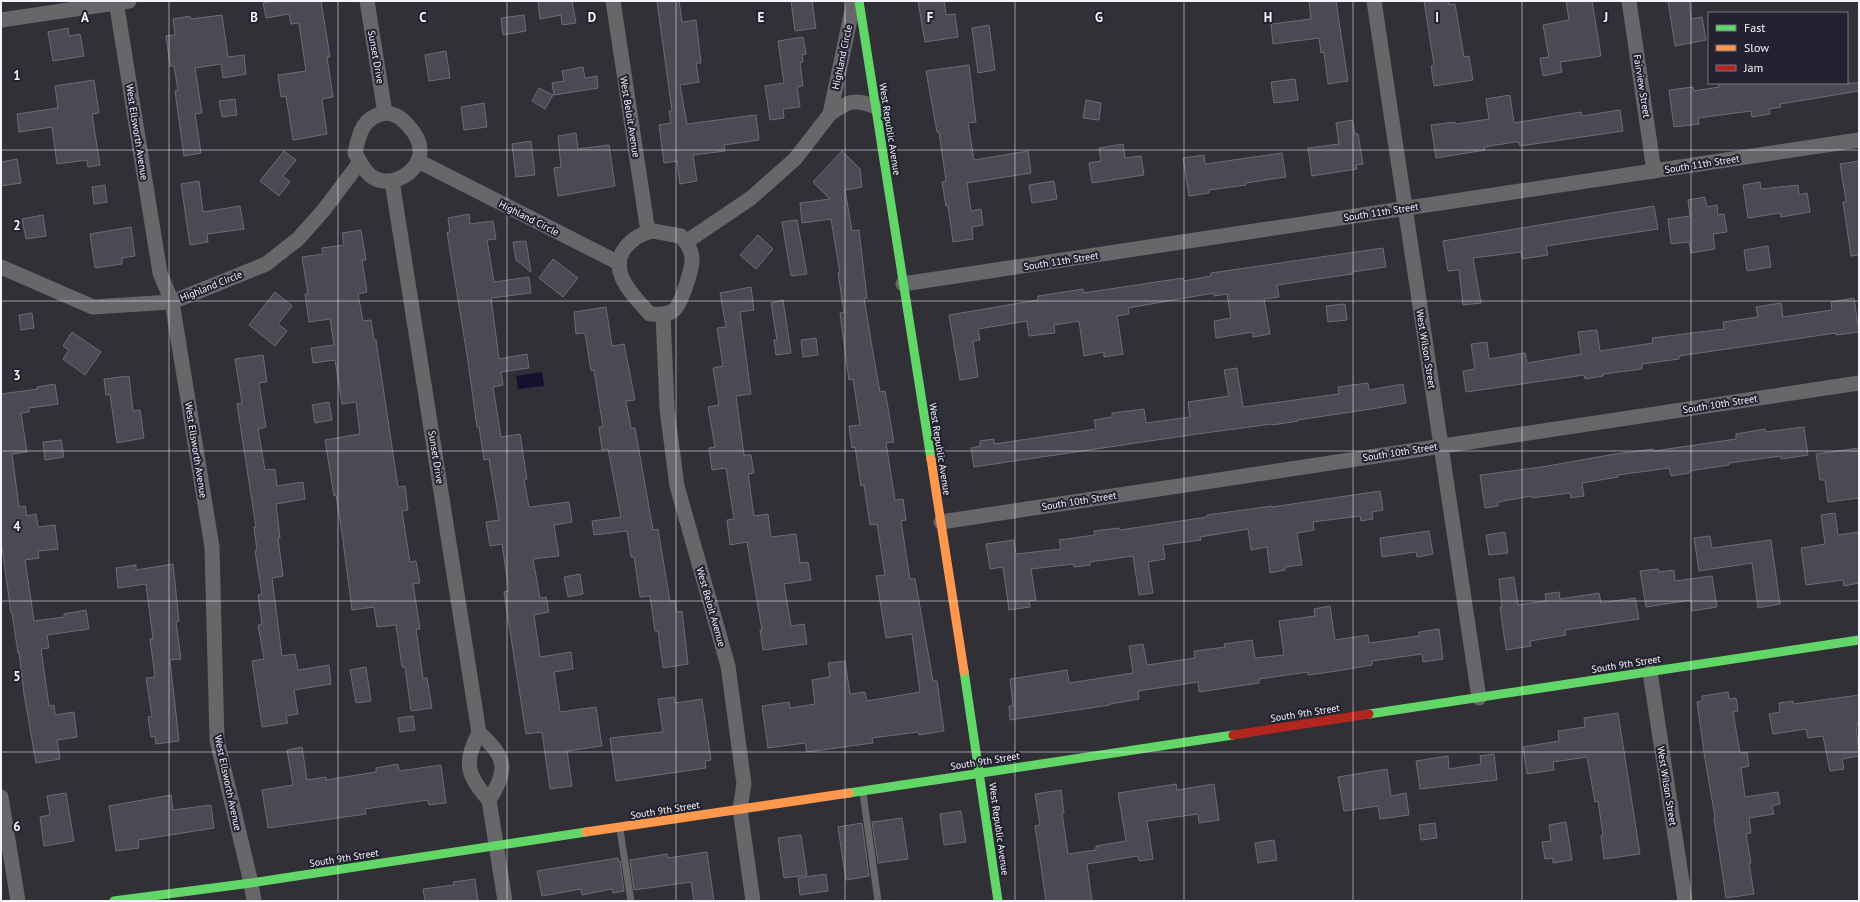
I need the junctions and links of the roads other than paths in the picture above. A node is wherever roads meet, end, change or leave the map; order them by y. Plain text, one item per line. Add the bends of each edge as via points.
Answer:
1 (366, 1) edge
2 (613, 1) edge
3 (854, 1) edge
4 (859, 1) edge
5 (1374, 1) edge
6 (1629, 1) edge
7 (120, 2) edge
8 (1, 20) edge
9 (876, 107) junction
10 (385, 113) junction
11 (830, 114) junction
12 (1859, 140) edge
13 (418, 161) junction
14 (360, 162) junction
15 (1654, 171) junction
16 (392, 181) junction
17 (1405, 209) junction
18 (648, 232) junction
19 (686, 242) junction
20 (619, 263) junction
21 (1, 267) edge
22 (904, 284) junction
23 (172, 302) junction
24 (663, 315) junction
25 (1859, 383) edge
26 (1441, 446) junction
27 (940, 522) junction
28 (1859, 640) edge
29 (1650, 672) junction
30 (1479, 698) junction
31 (479, 733) junction
32 (980, 773) junction
33 (863, 791) junction
34 (1, 797) edge
35 (489, 800) junction
36 (740, 809) junction
37 (620, 828) junction
38 (497, 846) junction
39 (252, 883) junction
40 (131, 900) edge
41 (18, 901) edge
42 (114, 901) edge
43 (254, 901) edge
44 (505, 901) edge
45 (630, 901) edge
46 (753, 901) edge
47 (878, 901) edge
48 (998, 901) edge
49 (1685, 901) edge

1 - 10 street, Sunset Drive
2 - 18 street, West Beloit Avenue
3 - 11 street, Highland Circle
4 - 9 main road, West Republic Avenue
5 - 17 street, West Wilson Street
6 - 15 street, Fairview Street
7 - 8 street
7 - 23 street, West Ellsworth Avenue via 160,273
9 - 11 street, Highland Circle via 854,101 843,104
9 - 22 main road, West Republic Avenue
10 - 13 street via 397,114 412,130 419,142
10 - 14 street via 374,115 366,122 356,153
11 - 19 street, Highland Circle via 790,164 751,198
12 - 15 street, South 11th Street
13 - 16 street via 403,177
13 - 20 street, Highland Circle
14 - 16 street via 372,177 381,181
14 - 23 street, Highland Circle via 298,239 266,264
15 - 17 street, South 11th Street
16 - 31 street, Sunset Drive
17 - 22 street, South 11th Street
17 - 26 street, West Wilson Street
18 - 19 street via 681,236
18 - 20 street via 630,241 622,252
19 - 24 street via 690,246 692,260 683,293 674,310
20 - 24 street via 631,293 650,314
21 - 23 street, Highland Circle via 93,307
22 - 27 main road, West Republic Avenue
23 - 39 street, West Ellsworth Avenue via 212,547 217,740
24 - 36 street, West Beloit Avenue via 667,409 677,486 728,666 744,784
25 - 26 street, South 10th Street
26 - 27 street, South 10th Street
26 - 30 street, West Wilson Street
27 - 32 main road, West Republic Avenue
28 - 29 main road, South 9th Street
29 - 30 main road, South 9th Street
29 - 49 street, West Wilson Street
30 - 32 main road, South 9th Street
31 - 35 street via 473,744 468,768 474,783
31 - 35 street via 491,743 502,764 502,775
32 - 33 main road, South 9th Street
32 - 48 main road, West Republic Avenue
33 - 36 main road, South 9th Street
33 - 47 lane
34 - 41 street
35 - 38 street
36 - 37 main road, South 9th Street
36 - 46 street, West Beloit Avenue
37 - 38 main road, South 9th Street
37 - 45 lane
38 - 39 main road, South 9th Street
38 - 44 street
39 - 40 main road, South 9th Street
39 - 43 street, West Ellsworth Avenue
40 - 42 main road, South 9th Street

